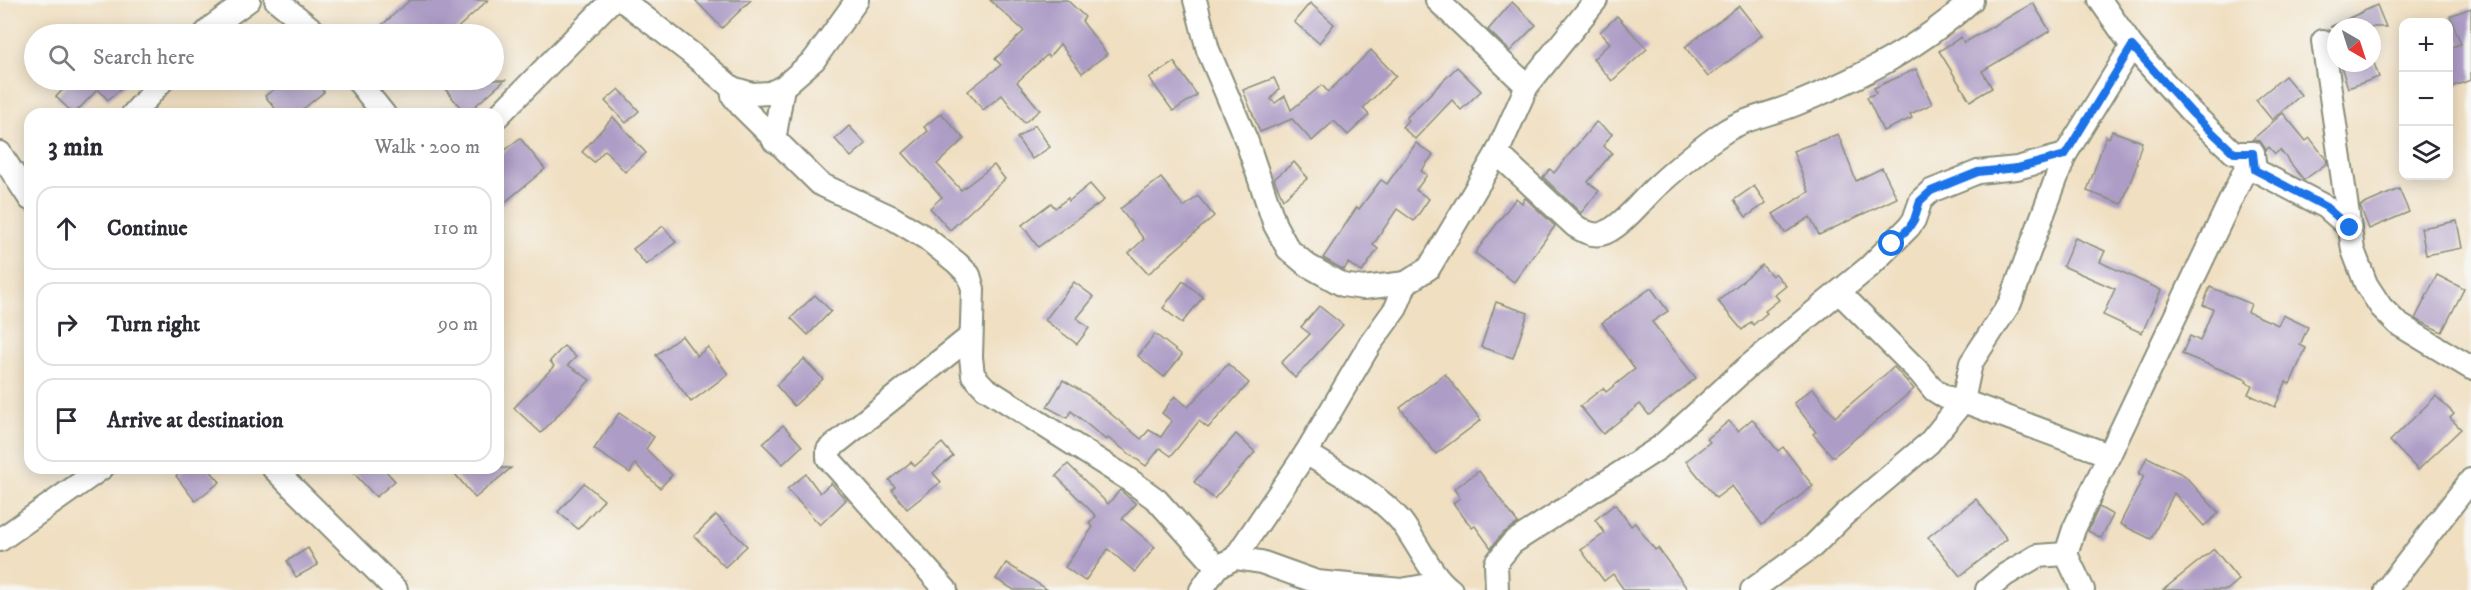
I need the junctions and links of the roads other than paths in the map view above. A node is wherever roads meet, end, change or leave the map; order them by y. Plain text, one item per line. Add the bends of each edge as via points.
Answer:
1 (249, 0) edge
2 (276, 0) edge
3 (612, 0) edge
4 (622, 0) edge
5 (857, 0) edge
6 (1195, 0) edge
7 (1437, 0) edge
8 (1596, 0) edge
9 (1972, 0) edge
10 (2100, 0) edge
11 (218, 24) edge
12 (306, 24) edge
13 (2323, 41) dead end
14 (2132, 46) junction
15 (1527, 86) junction
16 (783, 87) junction
17 (732, 88) junction
18 (154, 90) edge
19 (365, 90) edge
20 (139, 108) edge
21 (379, 108) edge
22 (504, 110) edge
23 (774, 141) junction
24 (0, 153) edge
25 (1497, 153) junction
26 (2253, 153) junction
27 (2065, 155) junction
28 (8, 176) edge
29 (24, 193) edge
30 (2350, 228) junction
31 (1406, 283) junction
32 (1839, 292) junction
33 (971, 336) junction
34 (2471, 368) edge
35 (1963, 401) junction
36 (1306, 453) junction
37 (2109, 455) junction
38 (94, 474) edge
39 (279, 474) edge
40 (2471, 480) edge
41 (0, 540) edge
42 (2066, 554) junction
43 (1226, 562) junction
44 (935, 586) edge
45 (1446, 586) edge
46 (396, 590) edge
47 (1201, 590) edge
48 (1497, 590) edge
49 (1752, 590) edge
50 (1987, 590) edge
51 (2083, 590) edge
52 (2386, 590) edge

1 - 11 street
2 - 12 street
3 - 22 street
4 - 17 street
5 - 16 street via 814,60
6 - 31 street via 1208,50 1247,142 1275,225 1288,249 1343,285 1363,288
7 - 15 street
8 - 15 street
9 - 25 street via 1945,25 1900,55 1811,98 1743,121 1726,131 1697,152 1617,225 1601,234 1575,226
10 - 14 street
13 - 30 street
14 - 26 street via 2234,153
14 - 27 street
15 - 25 street
16 - 17 street via 752,94
16 - 23 street
17 - 23 street via 733,96
18 - 20 street
19 - 21 street
23 - 33 street via 820,184 891,217 957,263 969,275 973,289
24 - 28 street
25 - 31 street via 1429,268
26 - 30 street via 2255,170 2326,207
26 - 37 street
27 - 32 street via 2017,168 1978,172 1931,191 1920,201 1909,228
27 - 35 street via 2010,303 1971,363
28 - 29 street
30 - 34 street via 2353,250 2366,284 2381,308 2398,324
31 - 36 street via 1396,308 1370,344
32 - 35 street via 1934,390
32 - 48 street via 1745,369 1659,448 1512,543 1496,563
33 - 43 street via 973,375 985,388 1128,478
33 - 44 street via 828,450 828,458
35 - 37 street
35 - 49 street via 1929,443 1845,514 1831,531
36 - 43 street
36 - 45 street via 1370,494 1399,519
37 - 42 street
38 - 41 street
39 - 46 street
40 - 52 street
42 - 50 street via 2037,556
42 - 51 street
43 - 45 street via 1261,562 1317,582 1401,590
43 - 47 street

